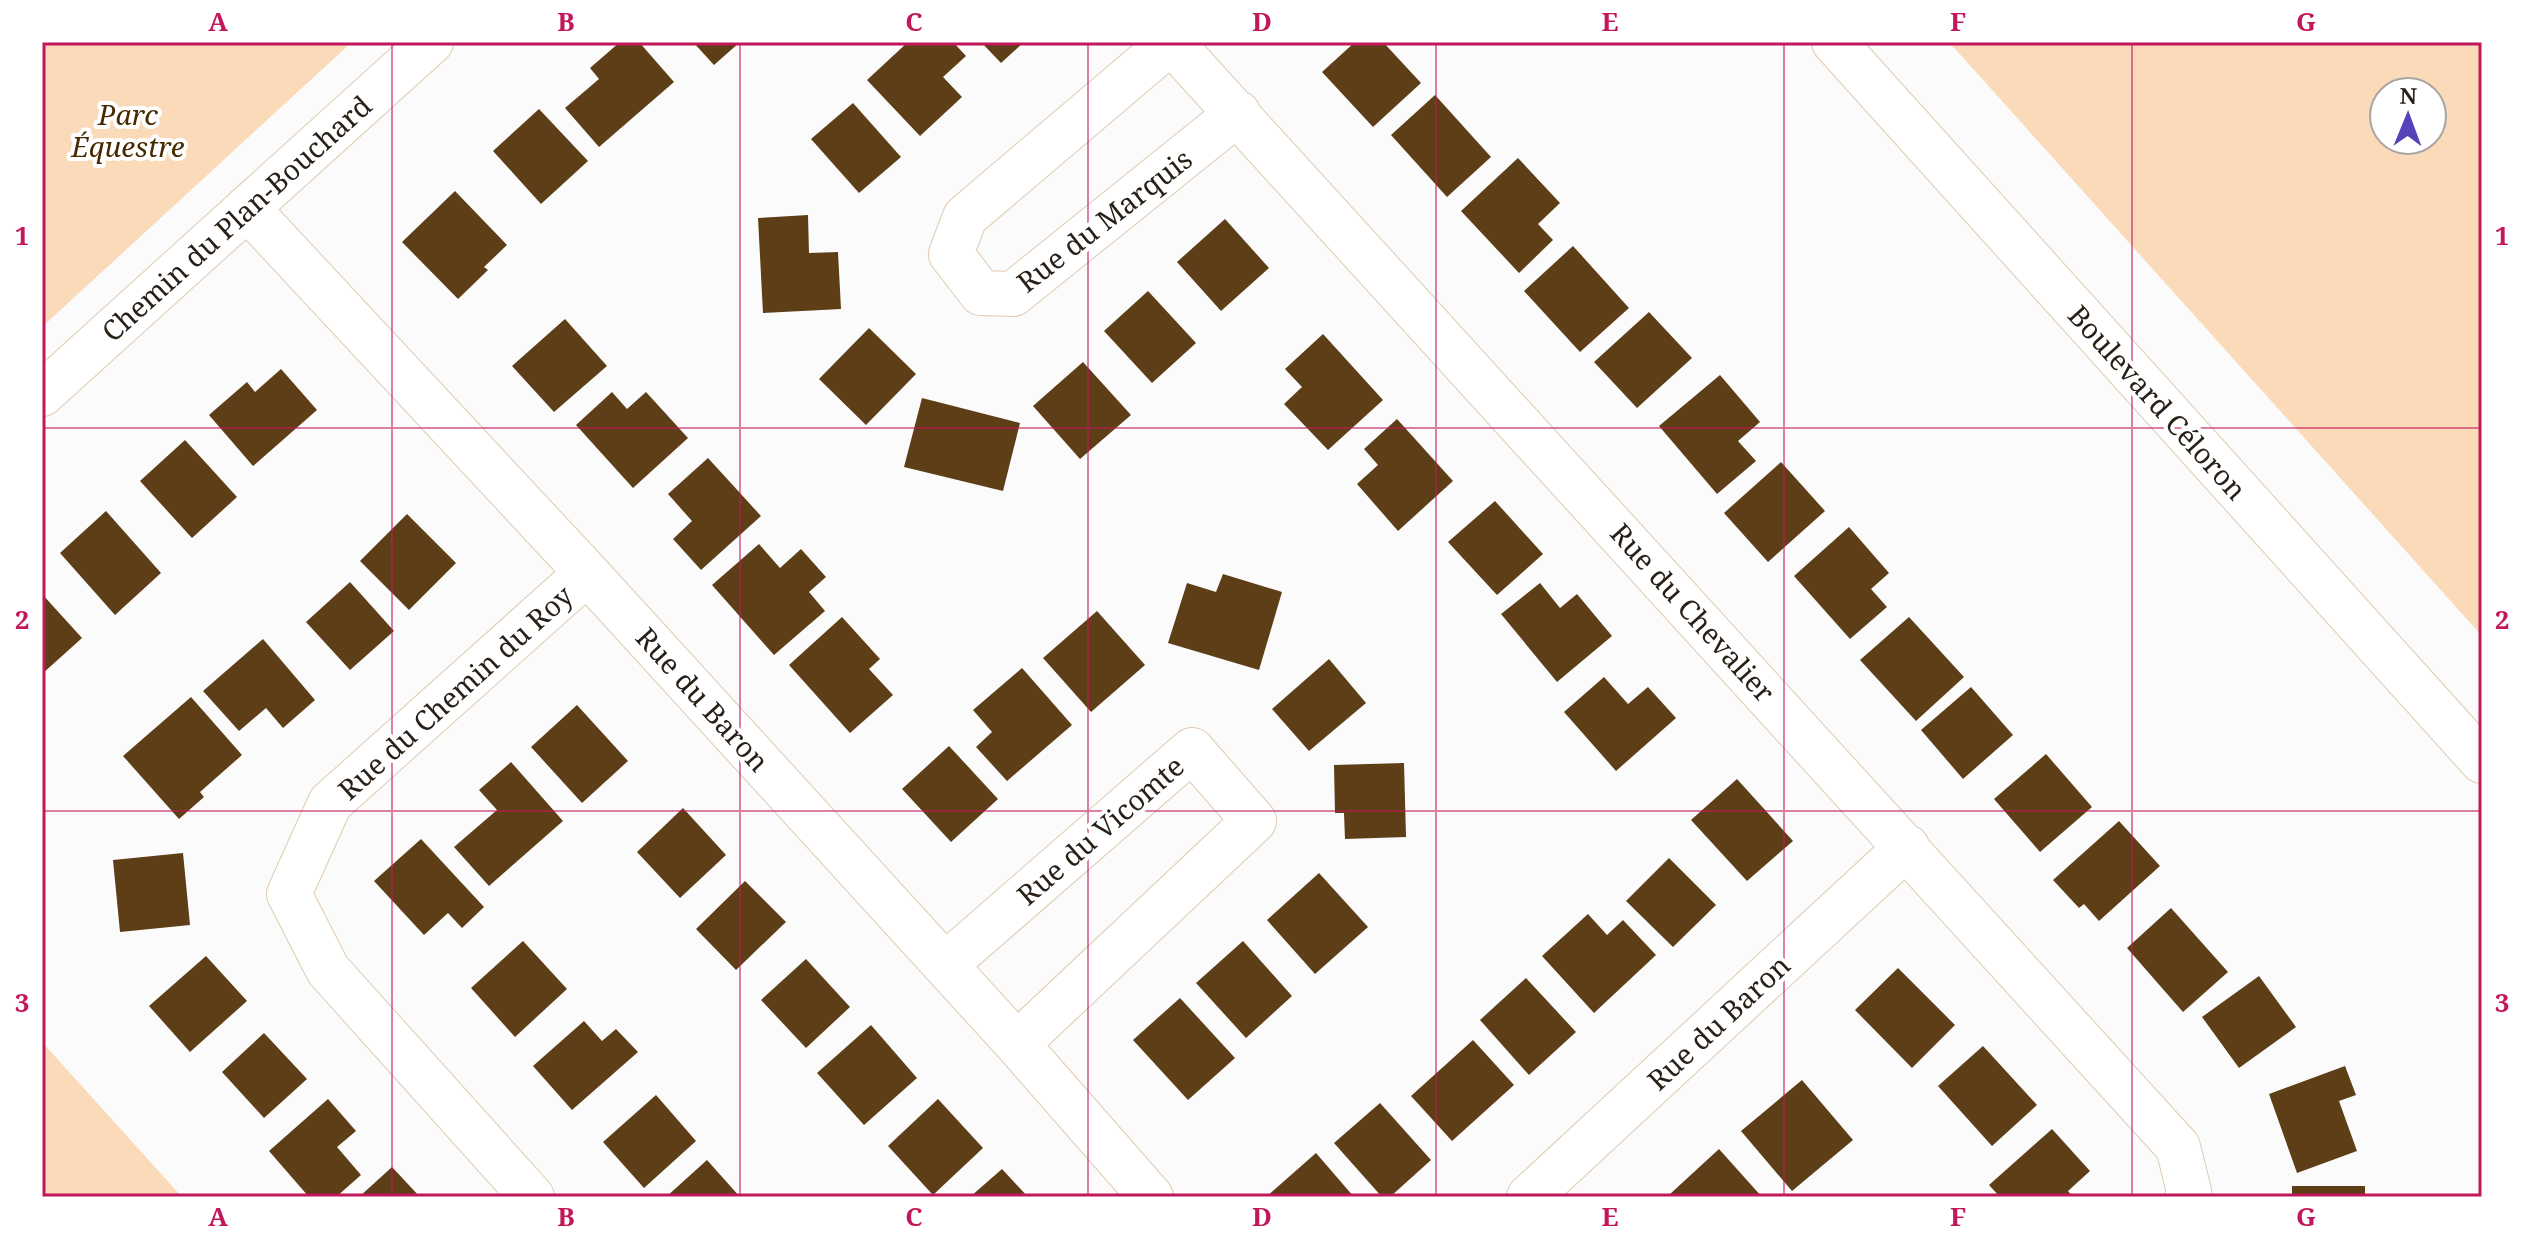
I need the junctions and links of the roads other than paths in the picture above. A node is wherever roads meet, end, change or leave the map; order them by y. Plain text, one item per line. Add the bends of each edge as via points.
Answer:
1 (431, 42) edge
2 (1171, 42) edge
3 (1834, 42) edge
4 (1238, 113) junction
5 (247, 208) junction
6 (42, 394) edge
7 (587, 573) junction
8 (2482, 761) edge
9 (1907, 847) junction
10 (945, 965) junction
11 (1017, 1044) junction
12 (532, 1197) edge
13 (1151, 1197) edge
14 (1529, 1197) edge
15 (2187, 1197) edge

1 - 5 street, Chemin du Plan-Bouchard
2 - 4 street, Rue du Chevalier
2 - 4 street, Rue du Marquis via 965,217 951,254 981,293 1013,294
3 - 8 street, Boulevard Céloron
4 - 9 street, Rue du Chevalier
5 - 6 street, Chemin du Plan-Bouchard
5 - 7 street, Rue du Baron
7 - 10 street, Rue du Baron
7 - 12 street, Rue du Chemin du Roy via 330,803 289,894 328,970
9 - 14 street, Rue du Baron
9 - 15 street, Rue du Chevalier via 2178,1147
10 - 11 street, Rue du Baron
10 - 11 street, Rue du Vicomte via 1192,750 1254,821
11 - 13 street, Rue du Baron

